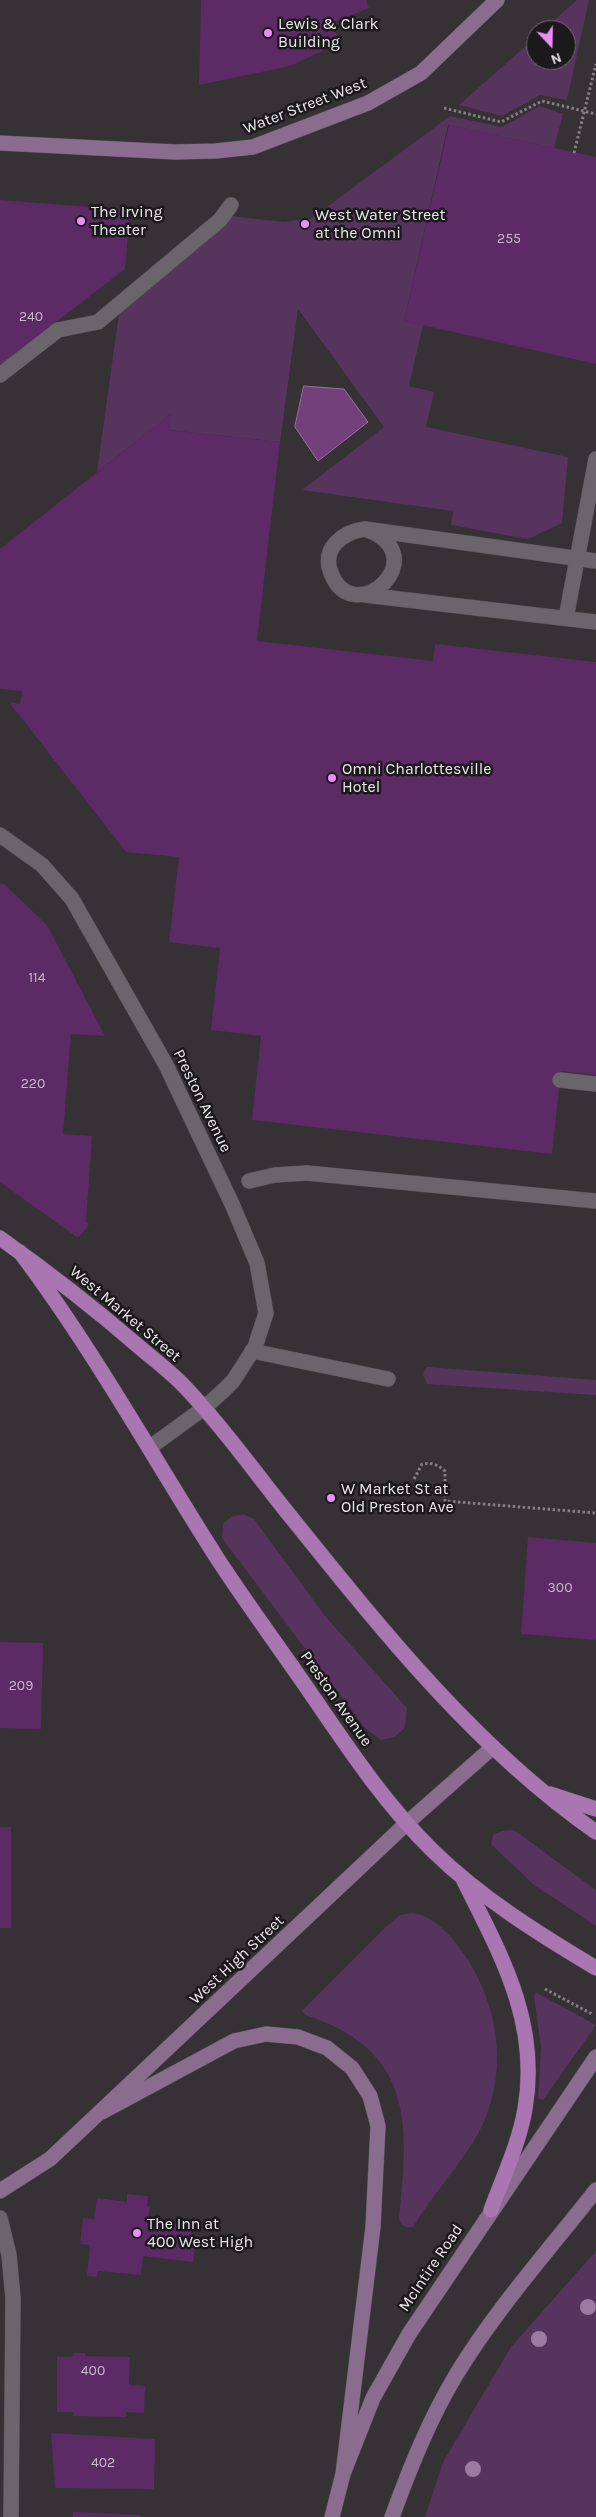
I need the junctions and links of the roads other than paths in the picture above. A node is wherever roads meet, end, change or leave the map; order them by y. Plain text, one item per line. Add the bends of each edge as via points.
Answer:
1 (497, 0) edge
2 (0, 143) edge
3 (231, 204) dead end
4 (0, 375) edge
5 (596, 459) edge
6 (364, 530) junction
7 (577, 559) junction
8 (596, 562) edge
9 (358, 595) junction
10 (566, 618) junction
11 (596, 622) edge
12 (0, 835) edge
13 (560, 1080) dead end
14 (596, 1084) edge
15 (249, 1180) dead end
16 (596, 1201) edge
17 (0, 1238) edge
18 (20, 1252) junction
19 (252, 1351) junction
20 (388, 1378) dead end
21 (204, 1408) junction
22 (149, 1448) junction
23 (493, 1747) junction
24 (542, 1792) junction
25 (596, 1809) edge
26 (407, 1823) junction
27 (596, 1832) edge
28 (462, 1878) junction
29 (596, 1968) edge
30 (596, 2057) edge
31 (102, 2112) junction
32 (596, 2190) edge
33 (0, 2191) edge
34 (491, 2210) junction
35 (0, 2218) edge
36 (343, 2474) junction
37 (11, 2517) edge
38 (332, 2517) edge
39 (392, 2517) edge

1 - 2 main road, Water Street West via 421,73 368,103 253,147 175,152
3 - 4 street via 220,220 98,322 58,330
5 - 7 street
6 - 7 street
6 - 9 street via 351,531 340,537 332,547 329,559 330,572 336,583
6 - 9 street via 386,541 393,552 394,565 382,587
7 - 8 street
7 - 10 street
9 - 10 street
10 - 11 street
12 - 19 street, Preston Avenue via 42,865 72,899 166,1065 257,1263 266,1312
13 - 14 street
15 - 16 street via 307,1173
17 - 18 main road, West Market Street
18 - 21 main road, West Market Street via 83,1299 184,1385
18 - 22 main road, West Market Street via 58,1302
19 - 20 street
19 - 21 street, Preston Avenue via 233,1381
21 - 22 street, Preston Avenue
21 - 23 main road via 400,1649
22 - 26 main road, Preston Avenue via 219,1560 355,1757
23 - 24 main road
23 - 26 main road, West High Street
24 - 25 main road
24 - 27 main road
26 - 28 main road, Preston Avenue
26 - 31 main road, West High Street
28 - 29 main road, Preston Avenue via 546,1939
28 - 34 main road via 500,1952 524,2018 529,2063 525,2109
30 - 34 main road, McIntire Road
31 - 33 main road, West High Street via 50,2159
31 - 36 main road via 234,2041 266,2034 298,2036 327,2048 352,2068 370,2096 378,2126 373,2227
32 - 39 main road via 482,2336 456,2376 419,2446
34 - 36 main road, McIntire Road via 409,2334 373,2398
35 - 37 street via 14,2298
36 - 38 main road, McIntire Road

